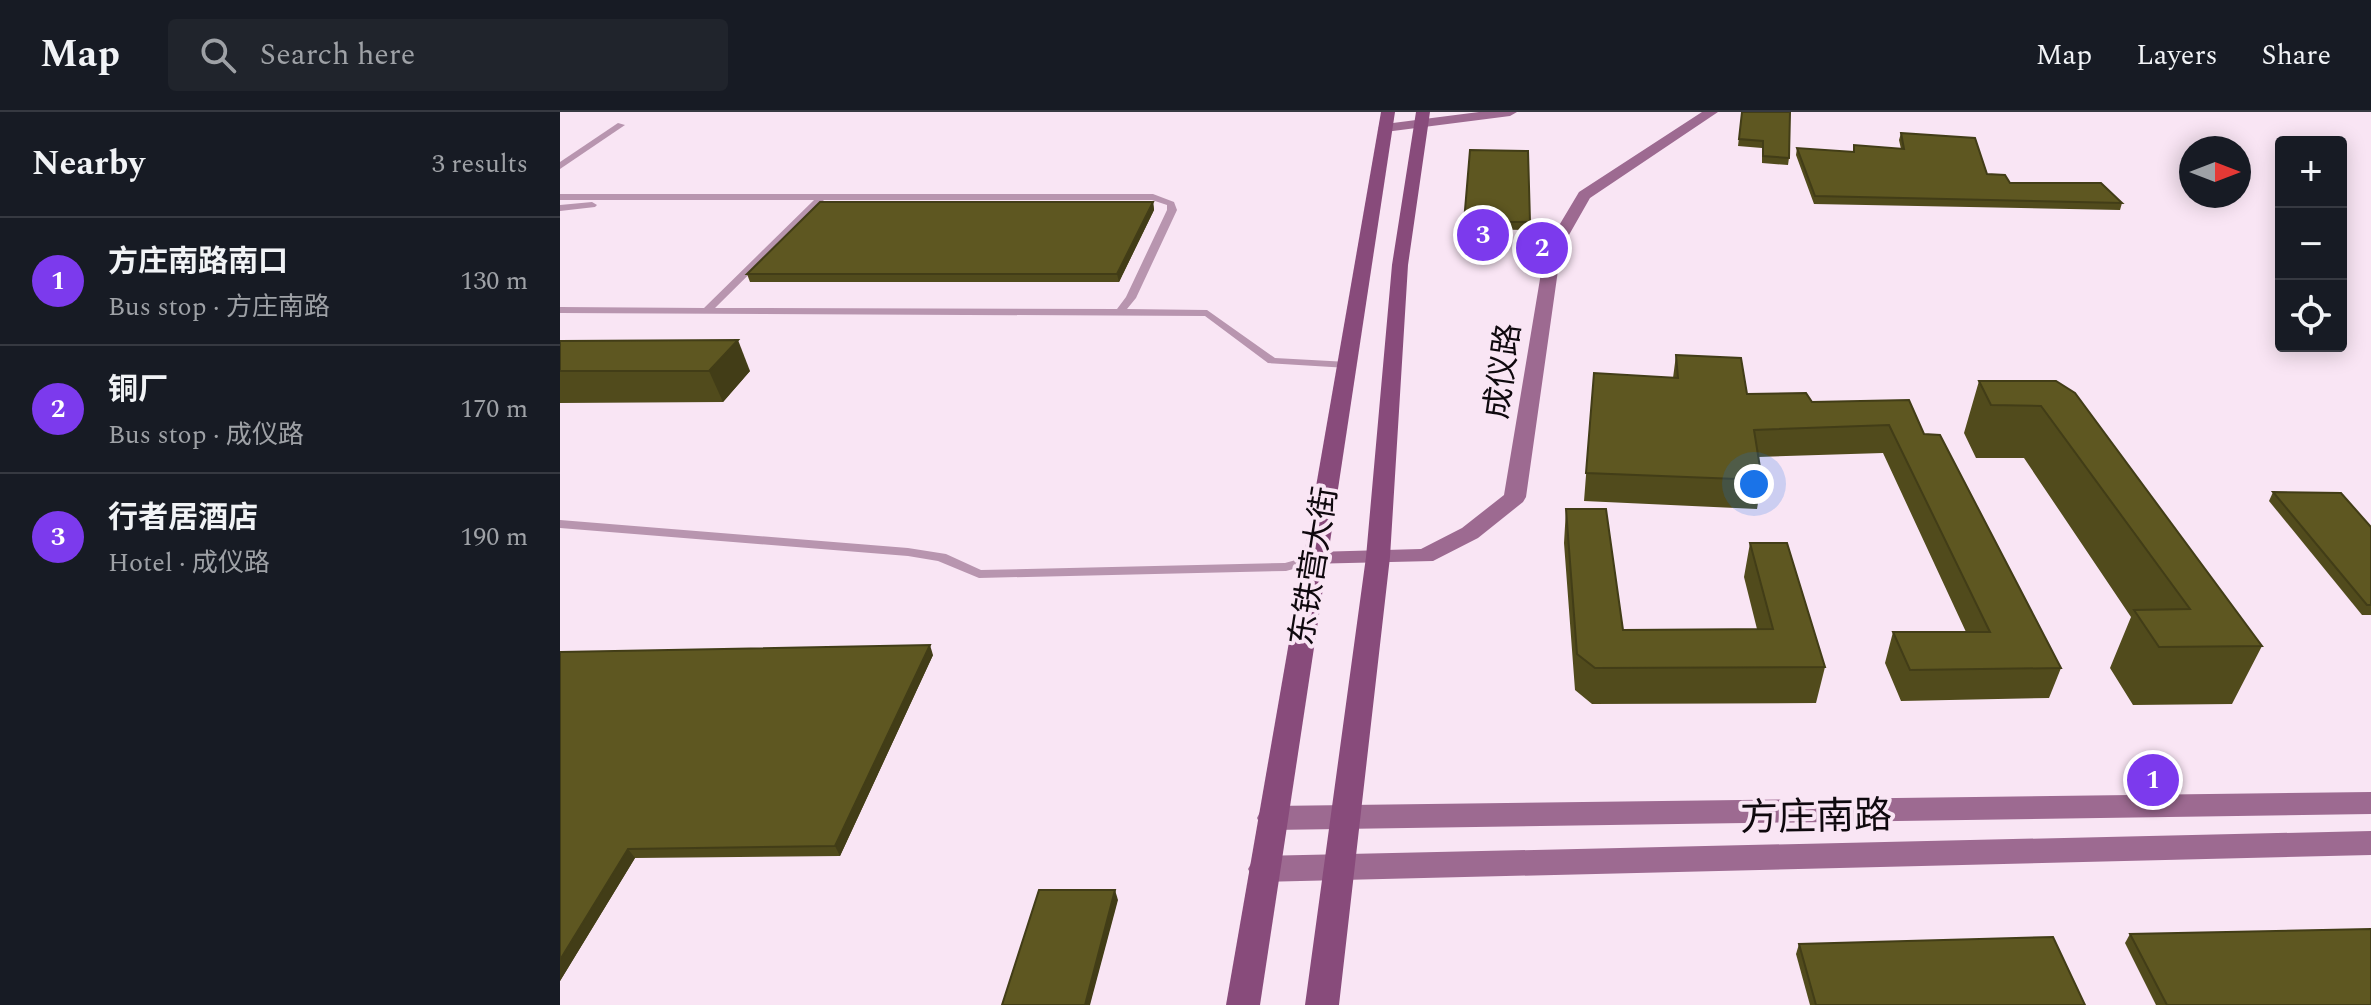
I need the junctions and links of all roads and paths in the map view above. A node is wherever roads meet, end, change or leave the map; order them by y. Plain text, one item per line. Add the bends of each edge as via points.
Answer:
1 (1510, 112) edge
2 (1711, 112) edge
3 (1422, 118) edge
4 (1386, 120) edge
5 (621, 125) dead end
6 (560, 166) edge
7 (560, 197) edge
8 (676, 197) junction
9 (822, 197) junction
10 (560, 208) edge
11 (560, 310) edge
12 (706, 311) junction
13 (1120, 312) junction
14 (1348, 365) junction
15 (560, 524) edge
16 (1378, 557) junction
17 (1314, 559) junction
18 (2371, 803) edge
19 (1272, 818) junction
20 (1347, 818) junction
21 (2371, 843) edge
22 (1339, 868) junction
23 (1264, 869) junction
24 (1243, 1005) edge
25 (1322, 1005) edge

1 - 3 street
2 - 16 street, 成仪路 via 1584,195 1559,235 1515,497 1437,551
3 - 4 street
3 - 16 main road, 东铁营大街 via 1400,265
4 - 14 main road, 东铁营大街
5 - 6 lane
7 - 8 lane
8 - 9 lane
8 - 10 lane
9 - 12 lane
9 - 13 lane via 1164,199 1172,210
11 - 12 lane
12 - 13 lane
13 - 14 lane via 1207,313 1272,361
14 - 17 main road, 东铁营大街
15 - 17 lane via 908,552 941,557 979,574 1286,567
16 - 17 street, 成仪路
16 - 20 main road, 东铁营大街
17 - 19 main road, 东铁营大街
18 - 20 street, 方庄南路
19 - 20 street, 方庄南路
19 - 23 main road, 东铁营大街
20 - 22 main road, 东铁营大街
21 - 22 street, 方庄南路
22 - 23 street, 方庄南路
22 - 25 main road, 东铁营大街
23 - 24 main road, 东铁营大街

